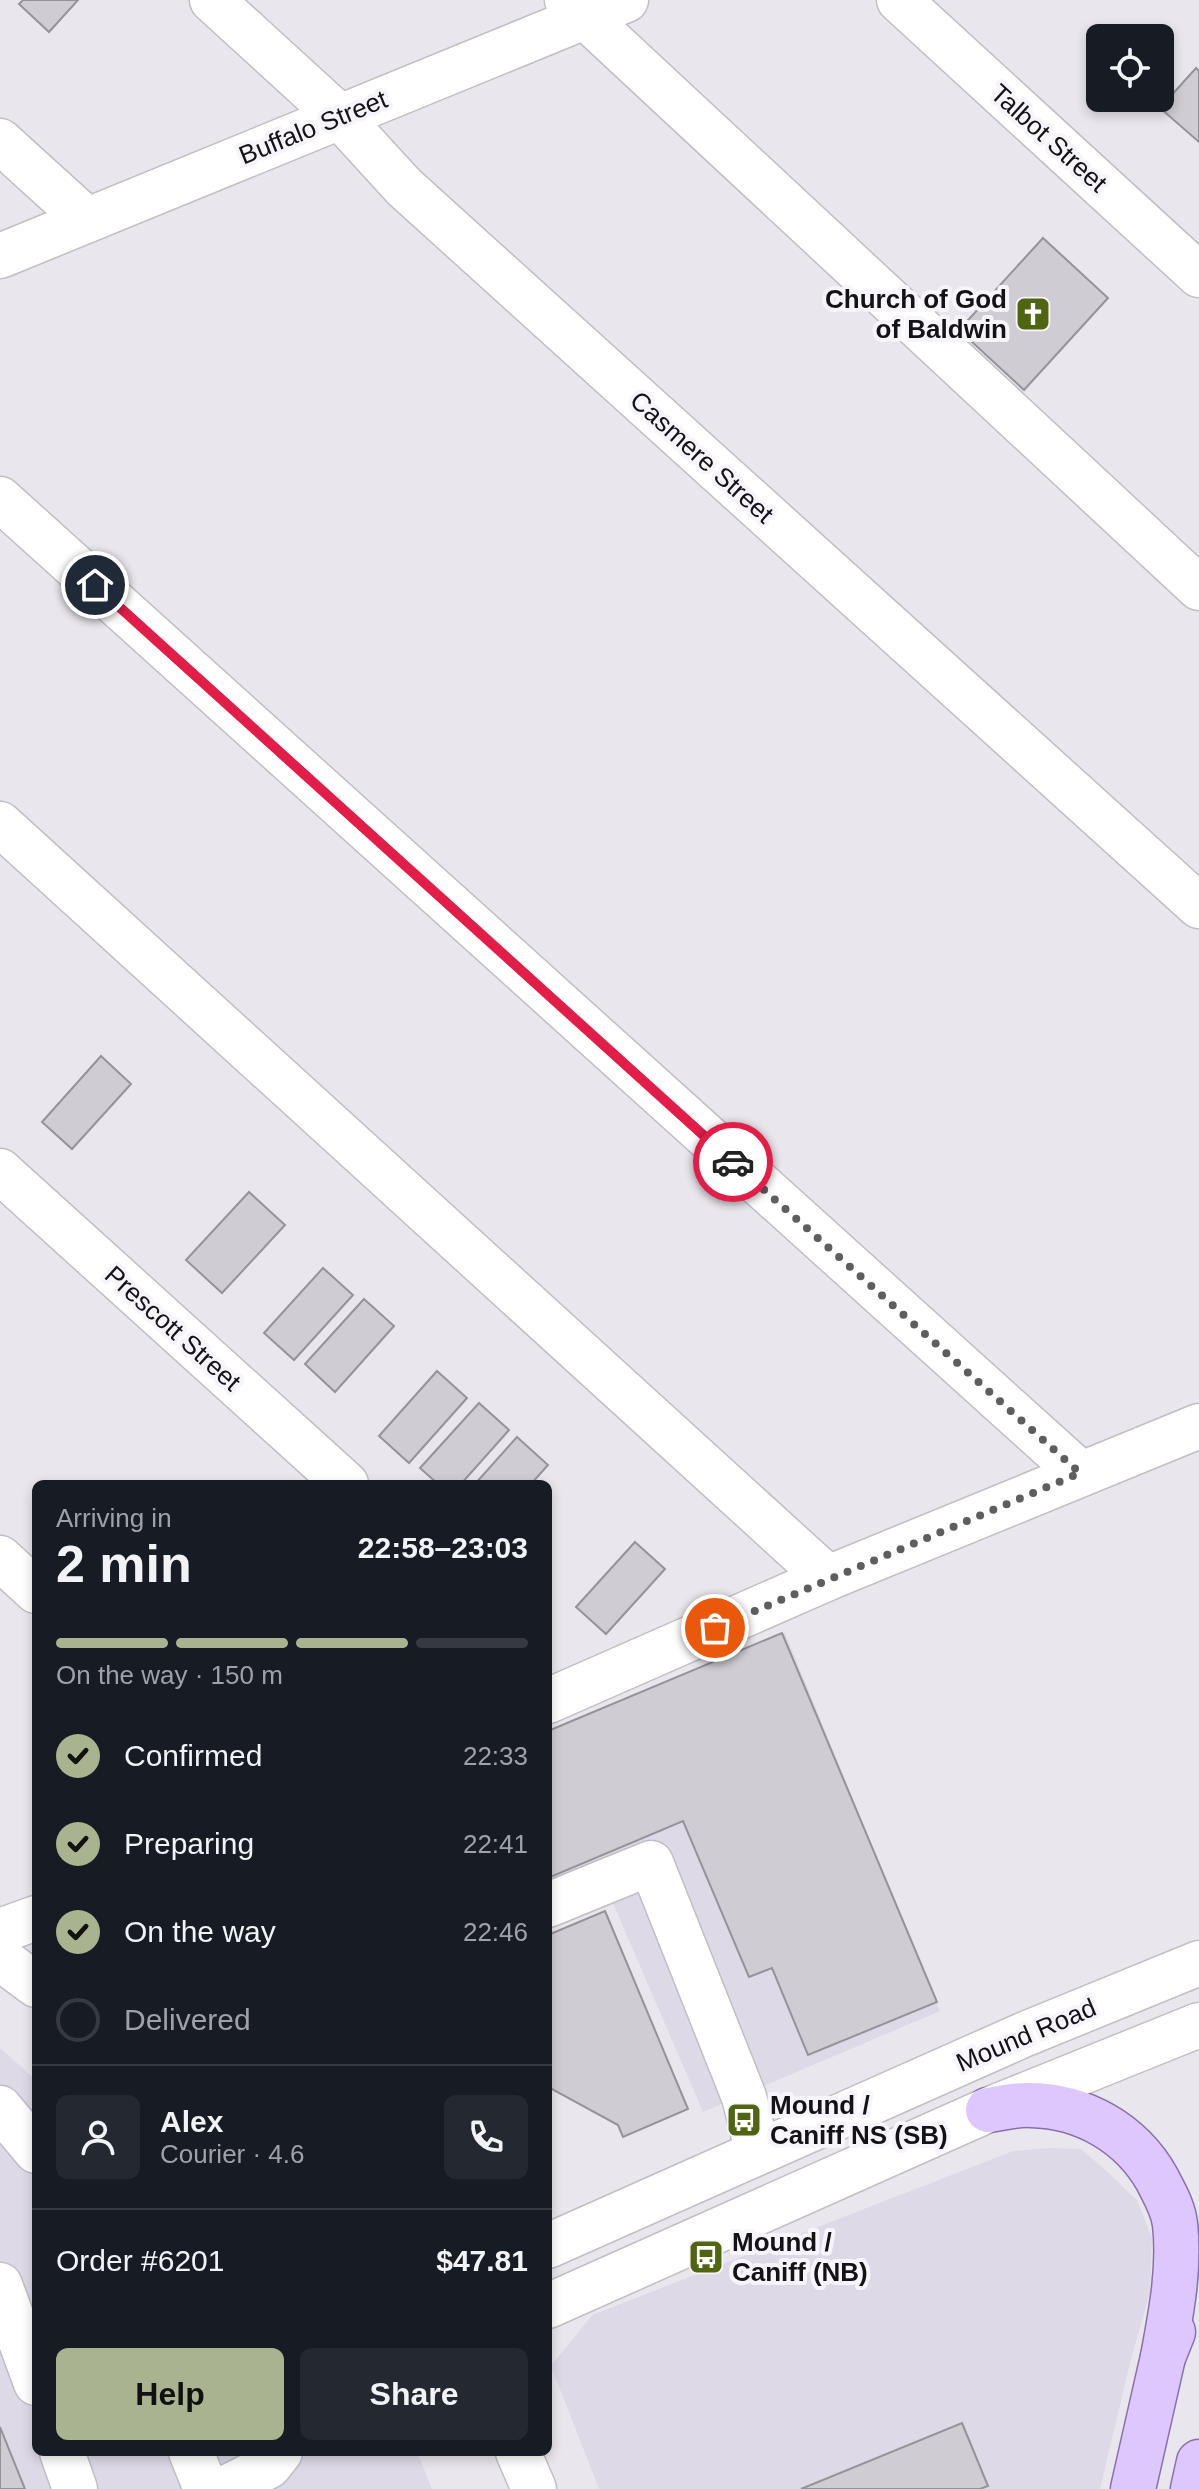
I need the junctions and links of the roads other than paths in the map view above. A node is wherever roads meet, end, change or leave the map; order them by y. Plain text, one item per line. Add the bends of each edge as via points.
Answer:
1 (212, 0) edge
2 (626, 0) edge
3 (899, 0) edge
4 (577, 9) edge
5 (339, 116) junction
6 (0, 141) edge
7 (87, 220) junction
8 (0, 256) edge
9 (1199, 275) edge
10 (0, 499) edge
11 (1199, 588) edge
12 (0, 824) edge
13 (1199, 906) edge
14 (0, 1171) edge
15 (1199, 1426) edge
16 (1080, 1473) junction
17 (342, 1480) edge
18 (0, 1558) edge
19 (828, 1578) junction
20 (32, 1587) edge
21 (557, 1686) edge
22 (552, 1903) edge
23 (32, 1919) edge
24 (0, 1931) edge
25 (0, 1958) edge
26 (1199, 1963) edge
27 (32, 1982) edge
28 (1199, 2025) edge
29 (0, 2108) edge
30 (988, 2110) junction
31 (32, 2146) edge
32 (758, 2152) junction
33 (32, 2153) edge
34 (0, 2166) edge
35 (552, 2232) edge
36 (1199, 2271) edge
37 (0, 2285) edge
38 (552, 2304) edge
39 (1163, 2357) junction
40 (32, 2372) edge
41 (63, 2456) edge
42 (193, 2456) edge
43 (277, 2456) edge
44 (520, 2456) edge
45 (1199, 2462) edge
46 (75, 2489) edge
47 (206, 2489) edge
48 (224, 2489) edge
49 (534, 2489) edge
50 (1133, 2489) edge
51 (1193, 2489) edge

1 - 5 street, Casmere Street
2 - 4 street, Buffalo Street
3 - 9 street, Talbot Street
4 - 5 street, Buffalo Street
4 - 11 street
5 - 7 street, Buffalo Street
5 - 13 street, Casmere Street via 404,187
6 - 7 street
7 - 8 street, Buffalo Street
10 - 16 street
12 - 19 street
14 - 17 street, Prescott Street
15 - 16 street
16 - 19 street
18 - 20 street
19 - 21 street
22 - 32 street via 651,1863 744,2097
23 - 24 street
25 - 27 street
26 - 32 street, Mound Road
28 - 30 street, Mound Road
29 - 31 street
30 - 38 street, Mound Road
30 - 39 main road via 1027,2104 1075,2111 1116,2132 1149,2165 1175,2223 1174,2299
32 - 35 street, Mound Road
33 - 34 street
36 - 39 main road
37 - 40 street
39 - 50 main road
41 - 46 street
42 - 47 street
43 - 48 street via 269,2466
44 - 49 street
45 - 51 main road

